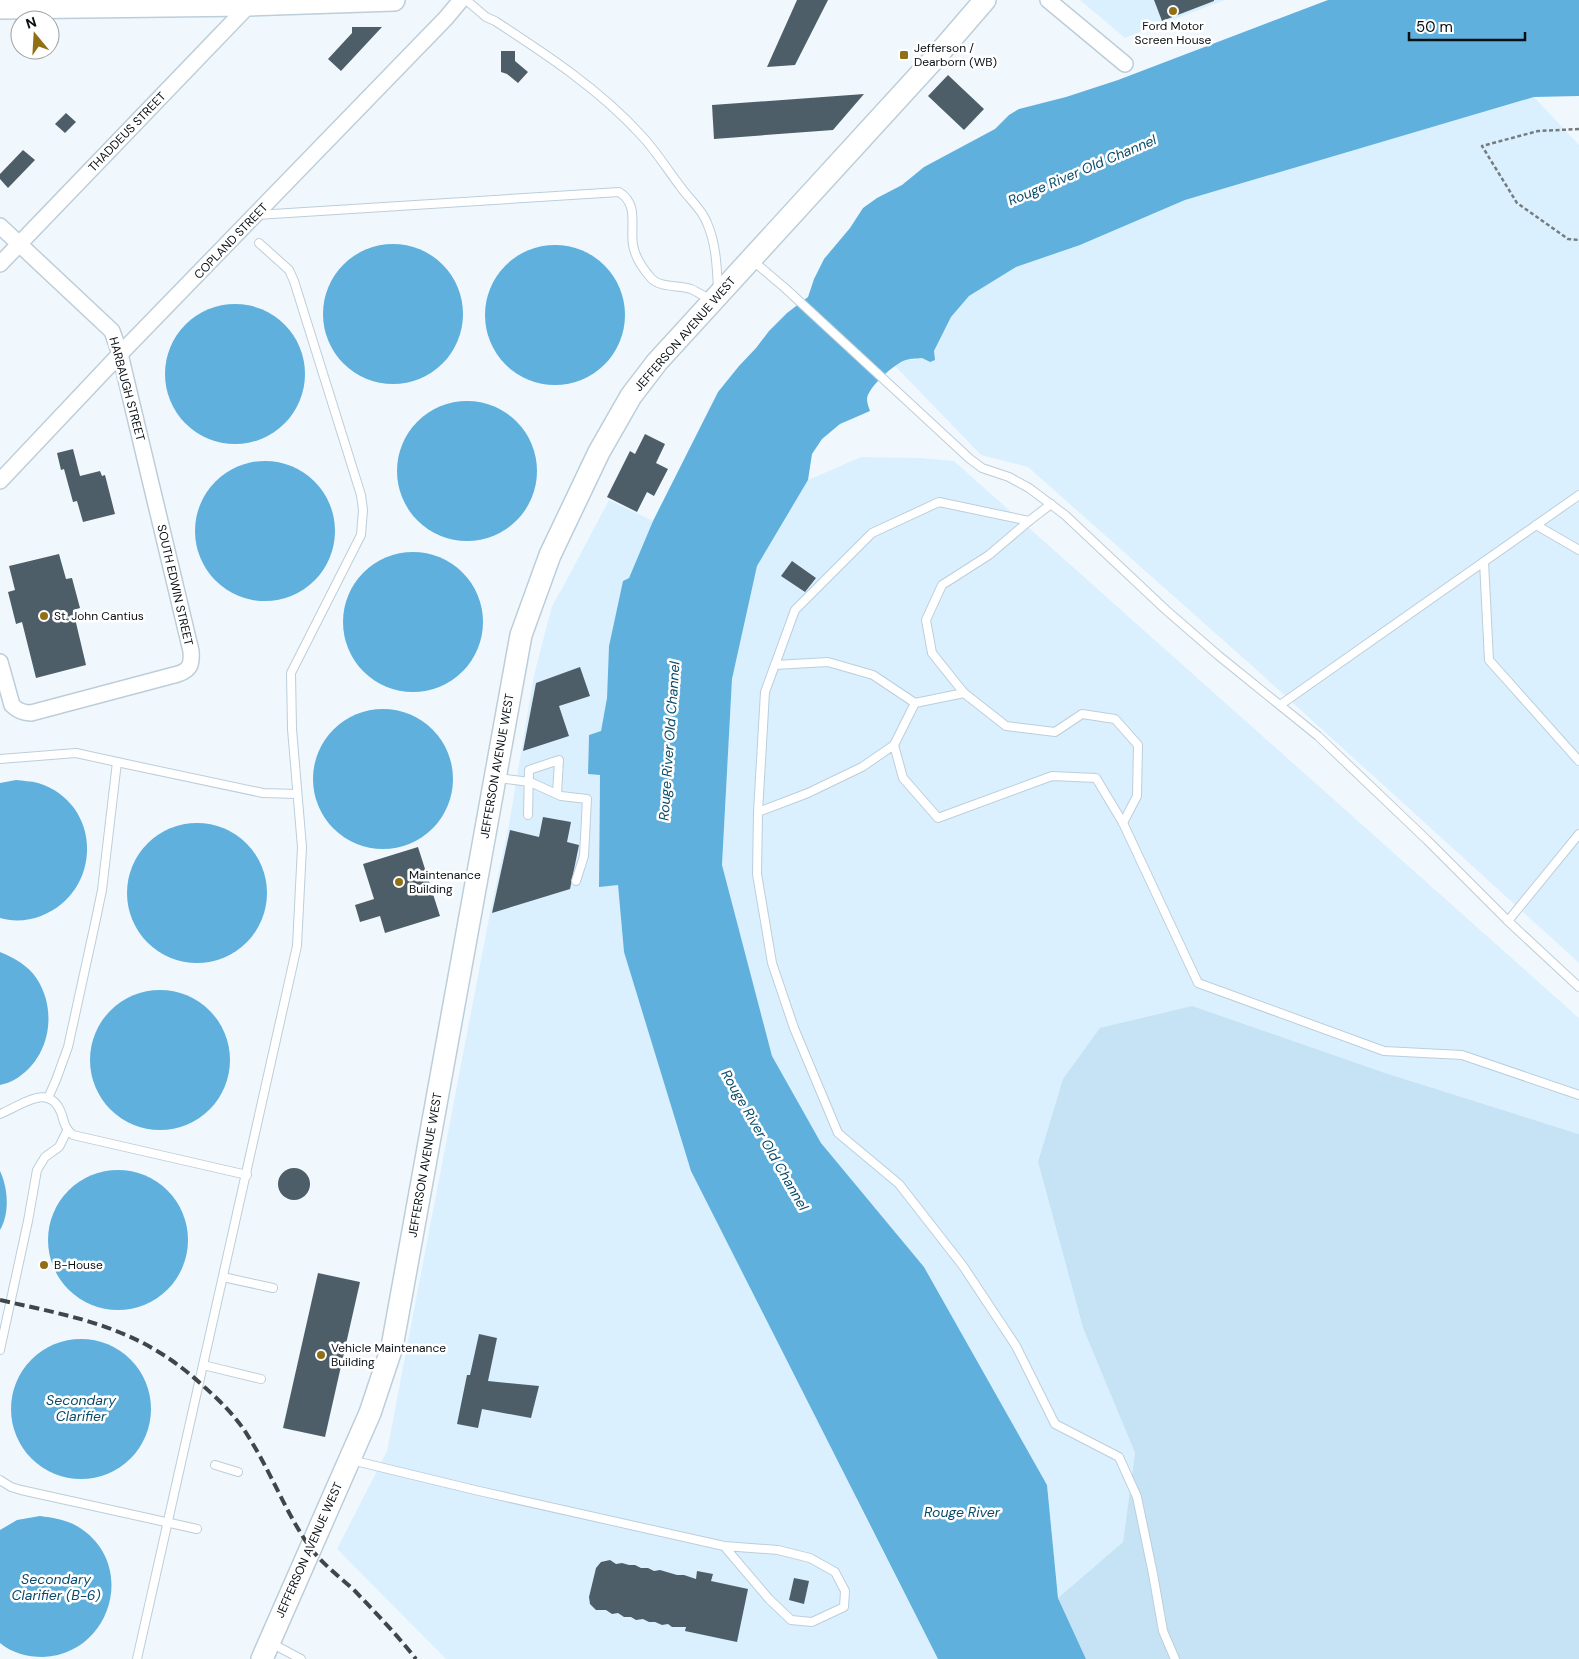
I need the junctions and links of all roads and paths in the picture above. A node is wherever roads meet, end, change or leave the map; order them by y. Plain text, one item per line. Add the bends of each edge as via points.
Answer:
1 (394, 0) edge
2 (461, 0) edge
3 (466, 0) edge
4 (985, 0) edge
5 (1048, 0) edge
6 (251, 3) edge
7 (0, 8) edge
8 (1125, 64) dead end
9 (1579, 128) edge
10 (257, 215) junction
11 (0, 226) edge
12 (1579, 240) edge
13 (259, 243) dead end
14 (19, 244) junction
15 (751, 259) junction
16 (0, 264) edge
17 (716, 298) junction
18 (120, 354) junction
19 (0, 481) edge
20 (1579, 495) edge
21 (1051, 504) junction
22 (157, 508) joint
23 (1029, 521) junction
24 (1536, 526) junction
25 (1579, 550) edge
26 (1484, 562) junction
27 (0, 662) edge
28 (775, 665) junction
29 (964, 692) junction
30 (915, 703) junction
31 (1280, 705) junction
32 (894, 745) junction
33 (0, 759) edge
34 (1579, 761) edge
35 (117, 762) junction
36 (495, 778) junction
37 (530, 782) junction
38 (297, 794) junction
39 (557, 794) junction
40 (758, 812) junction
41 (528, 815) dead end
42 (1123, 823) junction
43 (1579, 834) edge
44 (576, 881) dead end
45 (1508, 921) junction
46 (1579, 987) edge
47 (1579, 1095) edge
48 (48, 1098) junction
49 (0, 1114) edge
50 (67, 1131) junction
51 (246, 1175) junction
52 (223, 1277) junction
53 (273, 1288) dead end
54 (0, 1350) edge
55 (203, 1365) junction
56 (261, 1379) dead end
57 (349, 1459) junction
58 (216, 1465) dead end
59 (238, 1472) dead end
60 (0, 1480) edge
61 (11, 1487) junction
62 (0, 1490) edge
63 (167, 1523) junction
64 (197, 1529) dead end
65 (724, 1546) junction
66 (265, 1650) edge
67 (137, 1659) edge
68 (301, 1659) edge
69 (1175, 1659) edge

1 - 6 main road
2 - 10 street, COPLAND STREET
3 - 17 lane via 486,17 567,69 606,101 653,149 706,220 713,241
4 - 15 main road, JEFFERSON AVENUE WEST via 936,58
5 - 8 street
6 - 7 main road
6 - 14 street, THADDEUS STREET
9 - 12 path via 1538,130 1482,146 1517,203 1568,239
10 - 17 lane via 620,192 631,204 635,254 652,280
10 - 18 street, COPLAND STREET
11 - 14 street, HARBAUGH STREET
13 - 38 lane via 289,270 294,281 361,494 363,510 361,535 291,673
14 - 16 street, THADDEUS STREET
14 - 18 street, HARBAUGH STREET via 112,330
15 - 17 main road, JEFFERSON AVENUE WEST
15 - 21 lane via 982,468 1009,476
17 - 36 main road, JEFFERSON AVENUE WEST via 657,362 631,396 550,554 521,635
18 - 19 street, COPLAND STREET
18 - 22 street, HARBAUGH STREET
20 - 24 lane
21 - 23 lane
21 - 31 lane via 1219,656
22 - 27 street, SOUTH EDWIN STREET via 191,651 190,667 186,671 24,713 12,705
23 - 28 lane via 939,502 872,533 795,610
23 - 29 lane via 989,555 942,585 926,620 932,653
24 - 25 lane
24 - 26 lane
26 - 31 lane
26 - 34 lane via 1489,660
28 - 30 lane via 828,662 873,675
28 - 40 lane via 765,692
29 - 30 lane
29 - 42 lane via 1006,726 1055,732 1082,714 1115,719 1138,745 1137,796
30 - 32 lane
31 - 45 lane via 1318,736
32 - 40 lane via 862,768 808,794
32 - 42 lane via 904,778 938,818 1052,776 1096,778
33 - 35 lane via 76,753
35 - 38 lane via 263,793
35 - 48 lane via 102,890 68,1047
36 - 37 lane
36 - 57 main road, JEFFERSON AVENUE WEST via 392,1347 370,1413
37 - 39 lane
37 - 39 lane via 529,770 559,760
37 - 41 lane
38 - 51 lane via 302,846 297,946
39 - 44 lane via 587,799 584,856
40 - 69 lane via 757,874 772,963 794,1028 838,1133 899,1184 963,1266 1016,1346 1055,1424 1119,1457 1137,1498 1163,1631
42 - 47 lane via 1198,983 1384,1051 1462,1055
43 - 45 lane
45 - 46 lane
48 - 49 lane via 41,1096 26,1101
48 - 50 lane via 60,1108
50 - 51 lane via 80,1137
50 - 54 lane via 59,1147 45,1157 37,1170
51 - 52 lane
52 - 53 lane
52 - 55 lane
55 - 56 lane
55 - 63 lane
57 - 65 lane
57 - 66 main road, JEFFERSON AVENUE WEST
58 - 59 lane
60 - 61 lane
61 - 62 lane
61 - 63 lane
63 - 64 lane
63 - 67 lane
65 - 65 lane via 778,1550 810,1558 835,1572 845,1591 844,1607 812,1622 791,1620
66 - 68 lane

